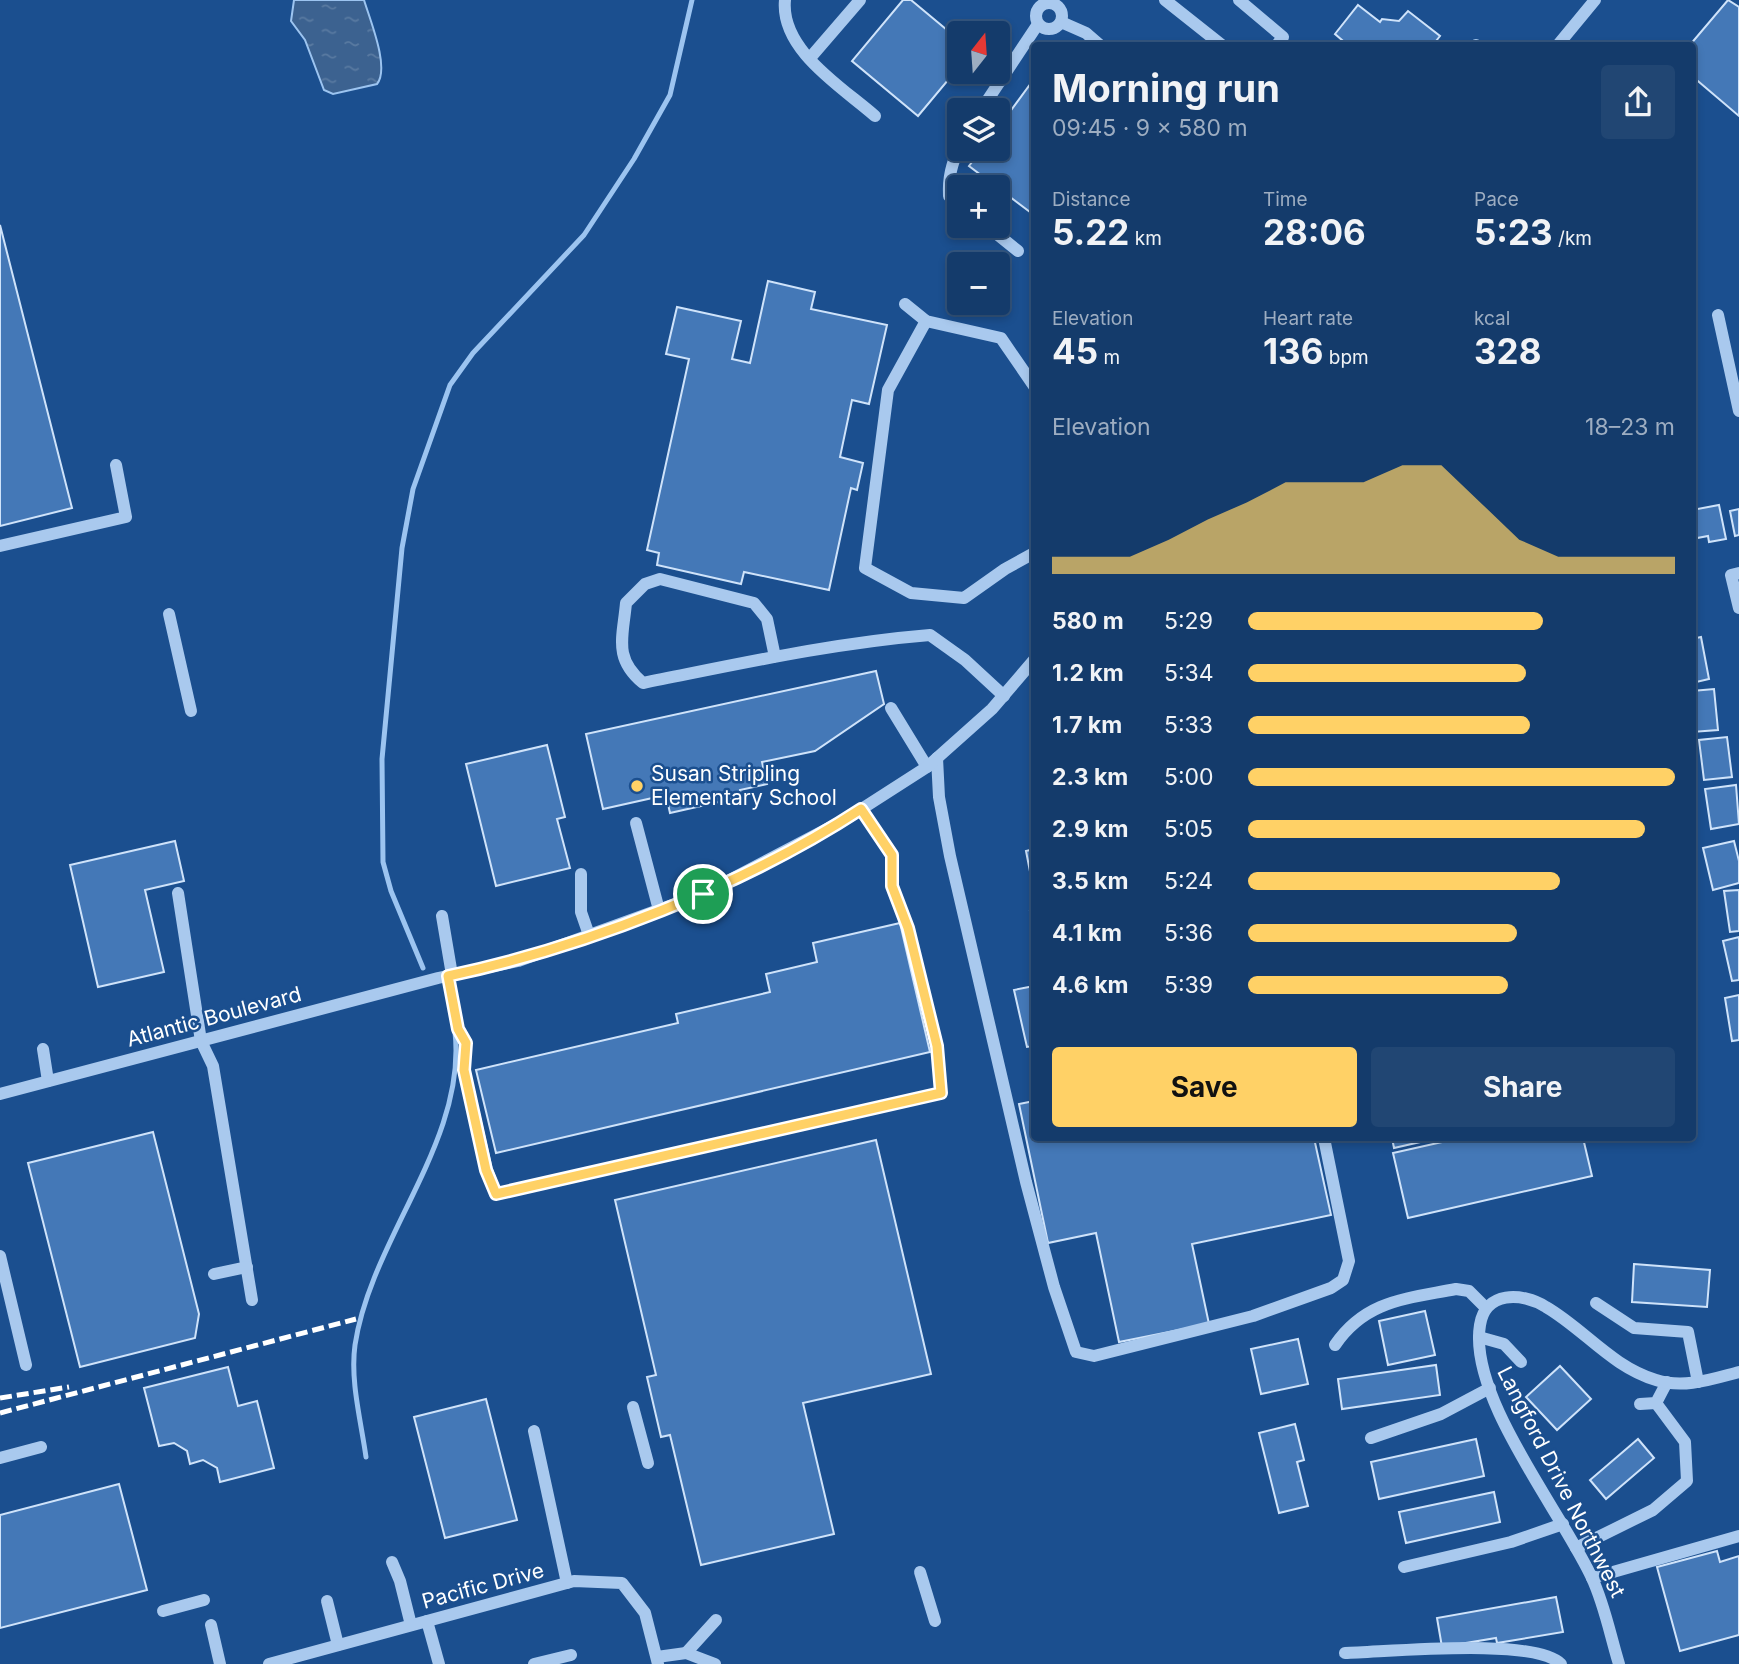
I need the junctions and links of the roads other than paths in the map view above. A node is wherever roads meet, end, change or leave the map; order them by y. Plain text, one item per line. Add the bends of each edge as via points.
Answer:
1 (785, 0) edge
2 (860, 0) edge
3 (1165, 0) edge
4 (1239, 0) edge
5 (1595, 0) edge
6 (1043, 2) edge
7 (1061, 22) junction
8 (1038, 24) junction
9 (1096, 42) edge
10 (1218, 42) edge
11 (1279, 42) edge
12 (1560, 42) edge
13 (810, 58) junction
14 (989, 98) edge
15 (875, 116) dead end
16 (1001, 238) edge
17 (1018, 251) dead end
18 (905, 304) dead end
19 (1718, 315) dead end
20 (926, 321) junction
21 (1031, 382) edge
22 (1739, 411) edge
23 (116, 466) dead end
24 (0, 546) edge
25 (1031, 555) edge
26 (1739, 573) edge
27 (1739, 608) edge
28 (169, 614) dead end
29 (775, 657) junction
30 (1031, 664) edge
31 (1004, 696) junction
32 (891, 708) dead end
33 (191, 711) dead end
34 (932, 762) junction
35 (861, 809) junction
36 (636, 823) dead end
37 (581, 874) dead end
38 (178, 893) dead end
39 (659, 910) junction
40 (442, 915) dead end
41 (589, 935) junction
42 (446, 976) junction
43 (201, 1041) junction
44 (43, 1049) dead end
45 (48, 1081) junction
46 (0, 1094) edge
47 (1325, 1141) edge
48 (0, 1256) edge
49 (247, 1267) junction
50 (215, 1274) dead end
51 (252, 1300) dead end
52 (1596, 1303) dead end
53 (1485, 1307) junction
54 (1479, 1337) junction
55 (1335, 1345) dead end
56 (1521, 1362) dead end
57 (26, 1365) dead end
58 (1739, 1372) edge
59 (1667, 1382) junction
60 (1698, 1382) junction
61 (1490, 1388) junction
62 (1656, 1403) junction
63 (1640, 1404) dead end
64 (633, 1407) dead end
65 (534, 1431) dead end
66 (1371, 1438) dead end
67 (41, 1447) dead end
68 (0, 1458) edge
69 (648, 1463) dead end
70 (1563, 1524) junction
71 (1739, 1536) edge
72 (1576, 1548) junction
73 (392, 1562) dead end
74 (1404, 1567) dead end
75 (920, 1572) dead end
76 (1592, 1578) junction
77 (567, 1583) junction
78 (204, 1600) dead end
79 (327, 1601) dead end
80 (163, 1611) dead end
81 (716, 1620) dead end
82 (427, 1621) junction
83 (935, 1621) dead end
84 (211, 1625) dead end
85 (411, 1625) junction
86 (338, 1645) junction
87 (686, 1653) junction
88 (1345, 1653) dead end
89 (571, 1655) dead end
90 (657, 1661) edge
91 (1614, 1662) edge
92 (220, 1664) edge
93 (269, 1664) edge
94 (439, 1664) edge
95 (534, 1664) edge
96 (715, 1664) edge
97 (1561, 1664) edge

1 - 13 street via 784,12 798,48
2 - 13 street
3 - 10 street
4 - 11 street via 1283,37
5 - 12 street
6 - 7 street via 1058,7
6 - 8 street via 1037,11
7 - 8 street via 1048,29
7 - 9 street
8 - 14 street
13 - 15 street
16 - 17 street
18 - 20 street
19 - 22 street
20 - 21 street via 1001,338
20 - 25 street via 888,390 865,568 911,593 964,598
23 - 24 street via 126,517
26 - 27 street via 1731,575
28 - 33 street
29 - 29 street via 767,619 754,603 660,579 645,584 626,603 621,657 643,683
29 - 31 street via 852,641 930,635
30 - 31 street, Atlantic Boulevard
31 - 34 street, Atlantic Boulevard
32 - 34 street
34 - 35 street, Atlantic Boulevard
34 - 47 street via 1026,1182 1076,1352 1094,1356 1191,1333 1253,1316 1343,1280 1349,1261
35 - 39 street, Atlantic Boulevard via 703,894
35 - 42 street via 892,855 892,886 908,928 937,1046 941,1093 496,1194 486,1170 464,1070 466,1043 458,1029
36 - 39 street
37 - 41 street via 581,912
38 - 43 street
39 - 41 street, Atlantic Boulevard
40 - 42 street
41 - 42 street, Atlantic Boulevard via 518,961
42 - 43 street, Atlantic Boulevard
43 - 45 street, Atlantic Boulevard
43 - 49 street via 213,1066
44 - 45 street
45 - 46 street, Atlantic Boulevard
48 - 57 street
49 - 50 street
49 - 51 street
52 - 60 street via 1634,1328 1688,1332
53 - 54 street, Langford Drive Northwest
53 - 55 street via 1469,1291 1456,1289 1370,1309 1348,1326
53 - 59 street via 1507,1297 1545,1306 1634,1372
54 - 56 street via 1504,1344
54 - 61 street, Langford Drive Northwest via 1482,1371
58 - 60 street
59 - 60 street
59 - 62 street
61 - 66 street via 1441,1414
61 - 70 street, Langford Drive Northwest
62 - 63 street
62 - 72 street via 1685,1442 1687,1481 1653,1510
64 - 69 street
65 - 77 street
67 - 68 street
70 - 72 street, Langford Drive Northwest
70 - 74 street via 1511,1542
71 - 76 street
72 - 76 street, Langford Drive Northwest
73 - 85 street
75 - 83 street
76 - 91 street, Langford Drive Northwest via 1607,1617
77 - 82 street, Pacific Drive
77 - 90 street, Pacific Drive via 622,1583 645,1613
78 - 80 street
79 - 86 street
81 - 87 street
82 - 85 street, Pacific Drive
82 - 94 street
84 - 92 street
85 - 86 street, Pacific Drive
86 - 93 street, Pacific Drive
87 - 90 street
87 - 96 street
88 - 97 street via 1502,1648 1552,1655
89 - 95 street

